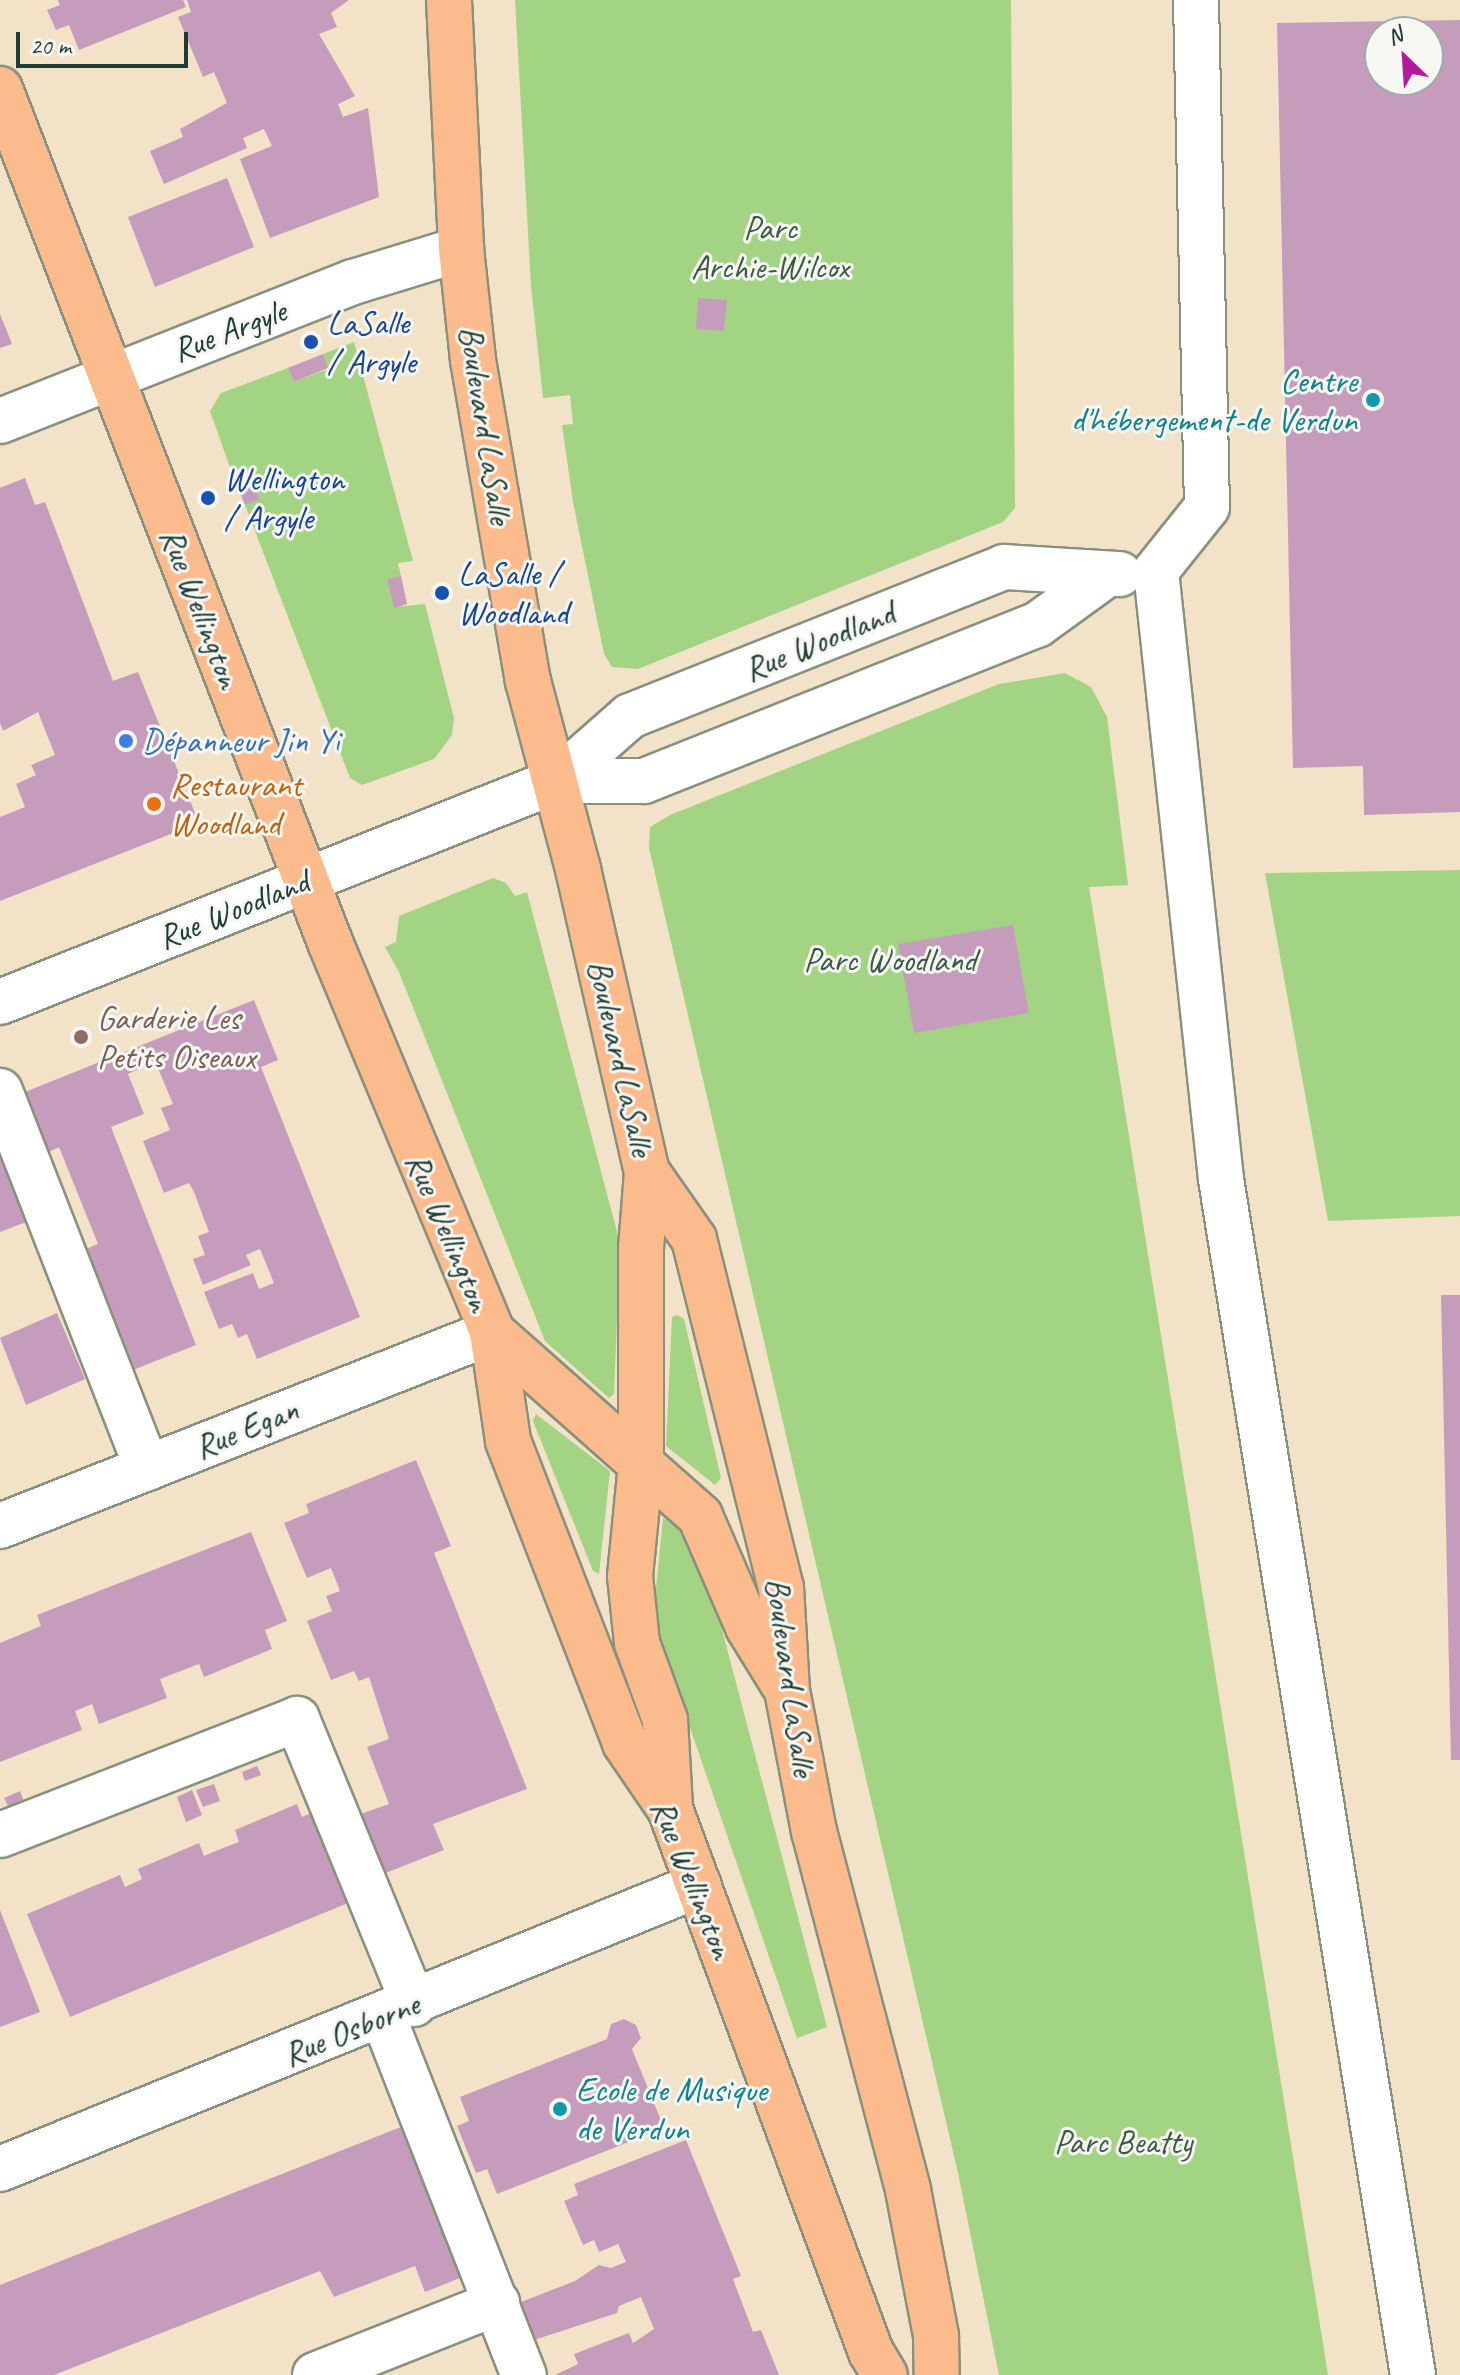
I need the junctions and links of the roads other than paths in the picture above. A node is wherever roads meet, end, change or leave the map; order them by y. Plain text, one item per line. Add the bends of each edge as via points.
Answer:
1 (449, 0) edge
2 (1196, 0) edge
3 (0, 89) edge
4 (461, 249) junction
5 (111, 376) junction
6 (0, 421) edge
7 (1156, 571) junction
8 (1106, 575) junction
9 (556, 781) junction
10 (306, 880) junction
11 (0, 1002) edge
12 (0, 1091) edge
13 (647, 1172) junction
14 (492, 1332) junction
15 (641, 1464) junction
16 (147, 1468) junction
17 (0, 1526) edge
18 (787, 1690) junction
19 (670, 1809) junction
20 (0, 1835) edge
21 (699, 1885) junction
22 (399, 2010) junction
23 (0, 2169) edge
24 (497, 2303) junction
25 (315, 2375) edge
26 (524, 2375) edge
27 (885, 2375) edge
28 (937, 2375) edge
29 (1413, 2375) edge

1 - 4 main road, Boulevard LaSalle
2 - 7 street via 1207,507
3 - 5 main road, Rue Wellington
4 - 5 street, Rue Argyle via 353,282
4 - 9 main road, Boulevard LaSalle via 487,450 528,681
5 - 6 street, Rue Argyle
5 - 10 main road, Rue Wellington
7 - 8 street, Rue Woodland
7 - 29 street via 1221,1179
8 - 9 street, Rue Woodland via 1037,625 644,781
8 - 9 street, Rue Woodland via 1004,567 630,716
9 - 10 street, Rue Woodland
9 - 13 main road, Boulevard LaSalle
10 - 11 street, Rue Woodland
10 - 14 main road, Rue Wellington
12 - 16 street
13 - 15 main road via 641,1249
13 - 18 main road, Boulevard LaSalle via 694,1239 781,1587
14 - 15 main road
14 - 16 street, Rue Egan
14 - 19 main road, Rue Wellington via 508,1441 625,1743
15 - 18 main road via 700,1516 748,1627
15 - 19 main road via 630,1576 637,1643 665,1720
16 - 17 street, Rue Egan
18 - 28 main road, Boulevard LaSalle via 814,1831 908,2190 936,2336
19 - 21 main road, Rue Wellington
20 - 22 street via 297,1719
21 - 22 street, Rue Osborne
21 - 27 main road, Rue Wellington via 871,2352
22 - 23 street, Rue Osborne
22 - 24 street
24 - 25 street
24 - 26 street

